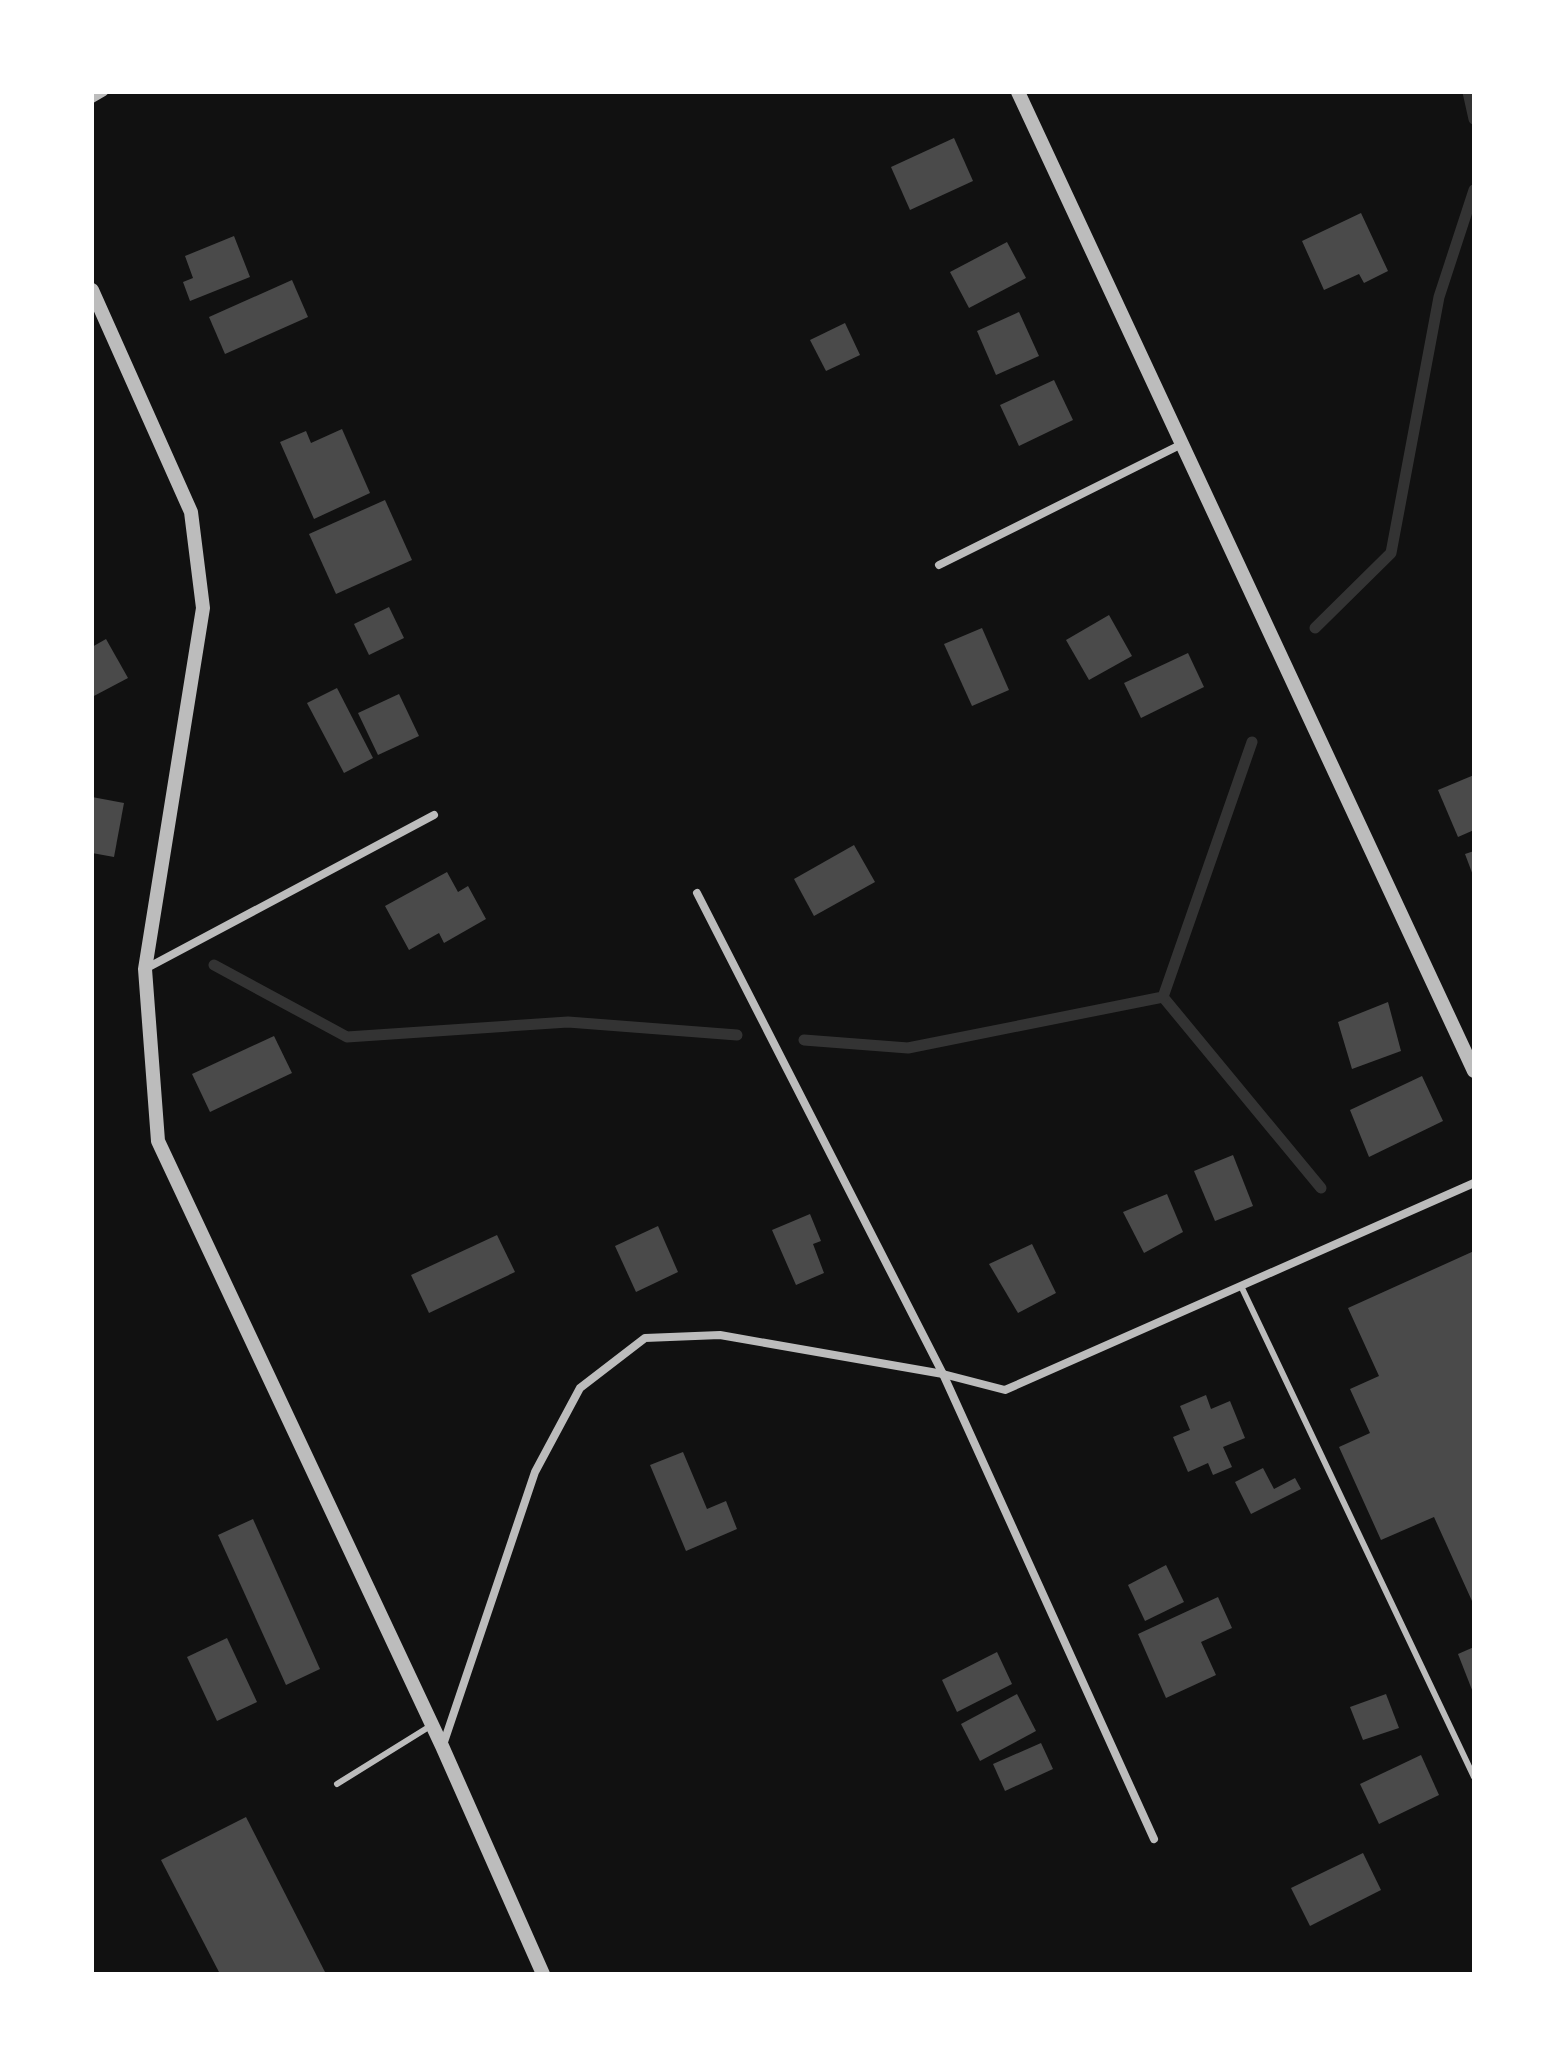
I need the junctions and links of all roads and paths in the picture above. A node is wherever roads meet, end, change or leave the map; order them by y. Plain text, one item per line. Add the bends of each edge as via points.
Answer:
1 (104, 92) edge
2 (1018, 92) edge
3 (92, 99) edge
4 (92, 290) edge
5 (1182, 444) junction
6 (939, 565) dead end
7 (434, 815) dead end
8 (697, 893) dead end
9 (145, 969) junction
10 (1474, 1071) edge
11 (1474, 1183) edge
12 (1241, 1286) junction
13 (943, 1374) junction
14 (432, 1725) junction
15 (442, 1746) junction
16 (1474, 1777) edge
17 (337, 1784) dead end
18 (1154, 1839) dead end
19 (543, 1974) edge

1 - 3 street
2 - 5 street
4 - 9 street via 191,512 203,608
5 - 6 street
5 - 10 street
7 - 9 street
8 - 13 street
9 - 14 street via 158,1141
11 - 12 street
12 - 13 street via 1005,1390
12 - 16 lane
13 - 15 street via 720,1335 645,1338 580,1388 535,1472
13 - 18 street
14 - 15 street
14 - 17 lane
15 - 19 street

